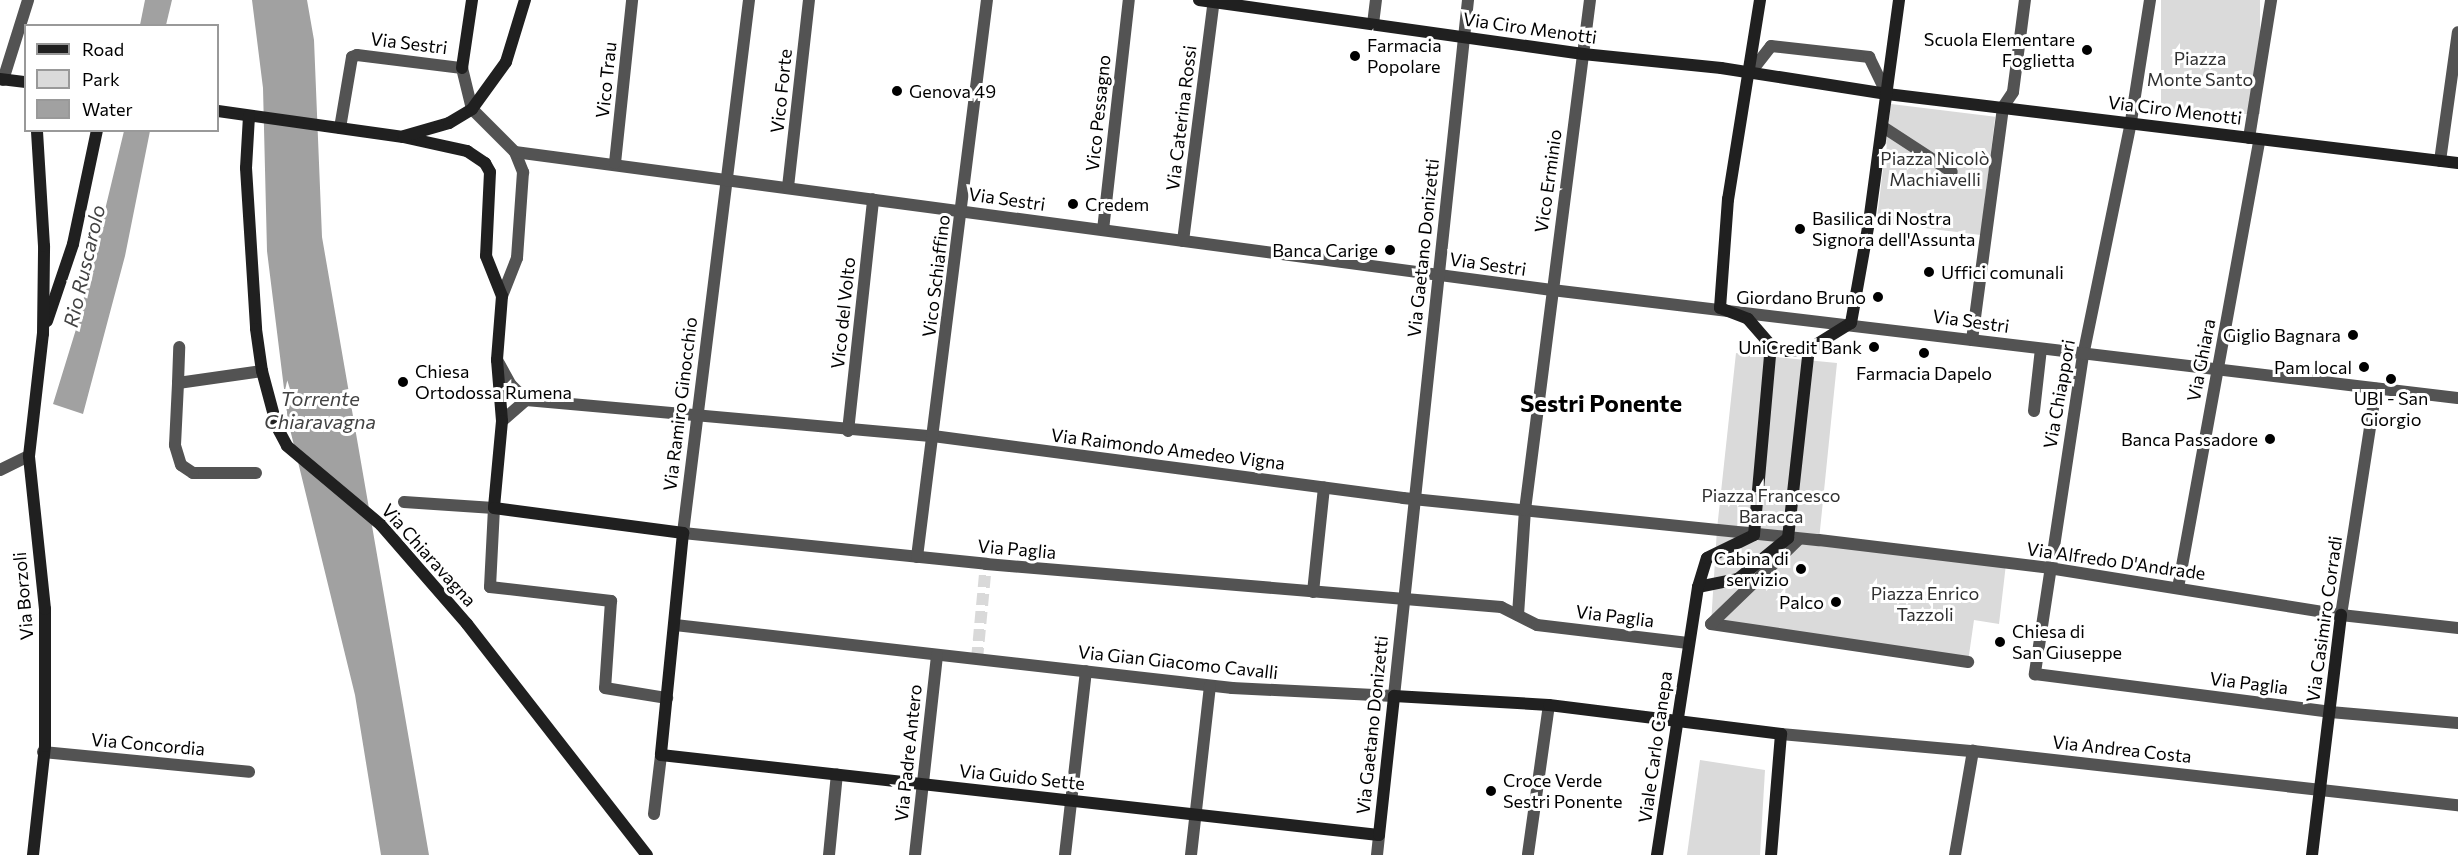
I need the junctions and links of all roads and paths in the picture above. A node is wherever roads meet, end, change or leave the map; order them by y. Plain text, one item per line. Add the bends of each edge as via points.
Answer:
1 (28, 0) edge
2 (472, 0) edge
3 (525, 0) edge
4 (633, 0) edge
5 (749, 0) edge
6 (809, 0) edge
7 (987, 0) edge
8 (1129, 0) edge
9 (1199, 0) edge
10 (1376, 0) edge
11 (1468, 0) edge
12 (1590, 0) edge
13 (1760, 0) edge
14 (1899, 0) edge
15 (2025, 0) edge
16 (2150, 0) edge
17 (2271, 0) edge
18 (1214, 1) edge
19 (1373, 24) junction
20 (2458, 32) edge
21 (1464, 37) junction
22 (1583, 54) junction
23 (462, 68) junction
24 (1750, 73) junction
25 (2, 79) edge
26 (24, 82) edge
27 (1887, 94) junction
28 (2003, 107) junction
29 (472, 109) junction
30 (219, 111) edge
31 (252, 116) junction
32 (2131, 122) junction
33 (1882, 127) junction
34 (340, 128) junction
35 (37, 132) edge
36 (97, 132) edge
37 (403, 136) junction
38 (2254, 139) junction
39 (515, 152) junction
40 (2440, 161) junction
41 (2458, 163) edge
42 (615, 164) junction
43 (1952, 172) dead end
44 (726, 178) junction
45 (788, 187) junction
46 (873, 199) junction
47 (962, 211) junction
48 (1103, 230) junction
49 (1183, 241) junction
50 (1438, 275) junction
51 (1552, 290) junction
52 (502, 296) junction
53 (1720, 308) junction
54 (1851, 323) junction
55 (43, 334) junction
56 (1972, 340) junction
57 (1771, 345) junction
58 (179, 347) dead end
59 (1809, 349) junction
60 (2041, 349) junction
61 (2083, 355) junction
62 (497, 360) junction
63 (2216, 370) junction
64 (262, 371) junction
65 (178, 383) junction
66 (2376, 389) junction
67 (2458, 398) edge
68 (526, 400) junction
69 (2034, 411) dead end
70 (696, 415) junction
71 (502, 421) junction
72 (848, 431) junction
73 (933, 436) junction
74 (29, 456) junction
75 (0, 470) edge
76 (256, 473) dead end
77 (1324, 488) junction
78 (1414, 500) junction
79 (404, 502) dead end
80 (494, 508) junction
81 (1525, 510) junction
82 (683, 533) junction
83 (1754, 535) junction
84 (1767, 536) joint
85 (1794, 538) junction
86 (917, 557) junction
87 (2049, 568) junction
88 (1698, 586) junction
89 (2178, 588) junction
90 (1312, 592) junction
91 (1404, 599) junction
92 (1518, 615) junction
93 (2341, 615) junction
94 (675, 625) junction
95 (2458, 628) edge
96 (1688, 643) junction
97 (937, 655) junction
98 (1968, 662) dead end
99 (1086, 671) junction
100 (2035, 674) joint
101 (1210, 686) junction
102 (1394, 696) junction
103 (667, 698) junction
104 (1549, 705) junction
105 (2330, 712) junction
106 (1679, 719) junction
107 (2458, 723) edge
108 (1781, 734) junction
109 (1973, 751) junction
110 (43, 752) junction
111 (661, 755) junction
112 (249, 772) dead end
113 (837, 774) junction
114 (923, 784) junction
115 (2319, 789) junction
116 (1071, 801) junction
117 (2458, 805) edge
118 (654, 814) dead end
119 (1195, 814) junction
120 (1379, 835) junction
121 (1528, 854) edge
122 (33, 855) edge
123 (647, 855) edge
124 (829, 855) edge
125 (915, 855) edge
126 (1065, 855) edge
127 (1191, 855) edge
128 (1377, 855) edge
129 (1657, 855) edge
130 (1770, 855) edge
131 (1955, 855) edge
132 (2312, 855) edge

1 - 25 street
2 - 23 street
3 - 29 street via 506,62
4 - 42 street, Vico Trau
5 - 44 street, Via Ramiro Ginocchio
6 - 45 street, Vico Forte
7 - 47 street, Vico Schiaffino
8 - 48 street, Vico Pessagno
9 - 18 street, Via Ciro Menotti
10 - 19 street
11 - 21 street, Via Gaetano Donizetti
12 - 22 street, Vico Erminio
13 - 24 street
14 - 27 street
15 - 28 street via 2013,92
16 - 32 street, Via Chiappori
17 - 38 street, Via Ghiara
18 - 19 street, Via Ciro Menotti
18 - 49 street, Via Caterina Rossi
19 - 21 street, Via Ciro Menotti
20 - 40 street
21 - 22 street, Via Ciro Menotti
21 - 50 street, Via Gaetano Donizetti
22 - 24 street, Via Ciro Menotti
22 - 51 street, Vico Erminio
23 - 29 street
23 - 34 street, Via Sestri via 352,57
24 - 27 street, Via Ciro Menotti
24 - 27 street via 1771,46 1858,55 1869,57
24 - 53 street via 1728,199
25 - 26 street
27 - 28 street, Via Ciro Menotti
27 - 33 street
28 - 32 street, Via Ciro Menotti
28 - 56 street
29 - 37 street via 448,123
29 - 39 street
30 - 31 street
31 - 34 street
31 - 64 street, Via Chiaravagna via 246,168
32 - 38 street, Via Ciro Menotti
32 - 61 street, Via Chiappori
33 - 43 street
33 - 54 street
34 - 37 street
35 - 55 street, Via Borzoli via 44,246
36 - 55 street, Via Borzoli via 73,244
37 - 52 street via 467,151 485,163 490,172 486,256
38 - 40 street, Via Ciro Menotti
38 - 63 street, Via Ghiara
39 - 42 street, Via Sestri
39 - 52 street via 523,172 517,258
40 - 41 street, Via Ciro Menotti
42 - 44 street, Via Sestri
44 - 45 street, Via Sestri
44 - 70 street, Via Ramiro Ginocchio
45 - 46 street, Via Sestri
46 - 47 street, Via Sestri
46 - 72 street, Vico del Volto
47 - 48 street, Via Sestri
47 - 73 street, Vico Schiaffino
48 - 49 street, Via Sestri
49 - 50 street, Via Sestri
50 - 51 street, Via Sestri
50 - 78 street, Via Gaetano Donizetti
51 - 53 street, Via Sestri via 1647,296
51 - 81 street, Vico Erminio
52 - 62 street
53 - 54 street, Via Sestri
53 - 57 street via 1748,319
54 - 56 street, Via Sestri
54 - 59 street
55 - 74 street, Via Borzoli
56 - 60 street, Via Sestri
57 - 59 street via 1787,351
57 - 83 street
58 - 65 street
59 - 85 street
60 - 61 street, Via Sestri
60 - 69 street
61 - 63 street, Via Sestri
61 - 87 street, Via Chiappori
62 - 68 street via 511,386
62 - 71 street
63 - 66 street, Via Sestri
63 - 89 street, Via Ghiara
64 - 65 street
64 - 123 street, Via Chiaravagna via 277,427 287,446 381,525 467,624
65 - 76 street via 175,445 181,465 193,473
66 - 67 street, Via Sestri
66 - 93 street, Via Casimiro Corradi
68 - 70 street, Via Raimondo Amedeo Vigna
68 - 71 street
70 - 72 street, Via Raimondo Amedeo Vigna
70 - 82 street, Via Ramiro Ginocchio
71 - 80 street
72 - 73 street, Via Raimondo Amedeo Vigna
73 - 77 street, Via Raimondo Amedeo Vigna
73 - 86 street, Vico Schiaffino
74 - 75 street
74 - 110 street, Via Borzoli via 45,609
77 - 78 street, Via Raimondo Amedeo Vigna
77 - 90 street
78 - 81 street, Via Raimondo Amedeo Vigna
78 - 91 street, Via Gaetano Donizetti
79 - 80 street
80 - 82 street, Via Paglia
80 - 103 street via 490,587 612,601 605,688
81 - 83 street, Via Raimondo Amedeo Vigna
81 - 92 street, Vico Erminio
82 - 86 street, Via Paglia
82 - 94 street, Via Ramiro Ginocchio
83 - 84 street, Via Raimondo Amedeo Vigna
83 - 88 street, Viale Carlo Canepa via 1707,558
84 - 85 street, Via Alfredo D'Andrade
85 - 87 street, Via Alfredo D'Andrade
85 - 88 street via 1738,579
85 - 98 street via 1711,624
86 - 90 street, Via Paglia
87 - 89 street, Via Alfredo D'Andrade
87 - 100 street, Via Chiappori
88 - 96 street, Viale Carlo Canepa
89 - 93 street, Via Alfredo D'Andrade
90 - 91 street, Via Paglia
91 - 92 street, Via Paglia via 1501,607
91 - 102 street, Via Gaetano Donizetti
92 - 96 street, Via Paglia via 1537,625
93 - 95 street, Via Alfredo D'Andrade
93 - 105 street, Via Casimiro Corradi
94 - 97 street, Via Gian Giacomo Cavalli
94 - 103 street, Via Ramiro Ginocchio
96 - 106 street, Viale Carlo Canepa
97 - 99 street, Via Gian Giacomo Cavalli
97 - 114 street, Via Padre Antero
99 - 101 street, Via Gian Giacomo Cavalli
99 - 116 street
100 - 105 street, Via Paglia
101 - 102 street, Via Gian Giacomo Cavalli via 1371,698
101 - 119 street
102 - 104 street, Via Gian Giacomo Cavalli
102 - 120 street, Via Gaetano Donizetti
103 - 111 street, Via Ramiro Ginocchio
104 - 106 street, Via Gian Giacomo Cavalli
104 - 121 street
105 - 107 street, Via Paglia
105 - 115 street, Via Casimiro Corradi
106 - 108 street, Via Gian Giacomo Cavalli
106 - 129 street, Viale Carlo Canepa
108 - 109 street, Via Andrea Costa
108 - 130 street
109 - 115 street, Via Andrea Costa
109 - 131 street
110 - 112 street, Via Concordia
110 - 122 street, Via Borzoli
111 - 113 street, Via Guido Sette
111 - 118 street, Via Ramiro Ginocchio
113 - 114 street, Via Guido Sette
113 - 124 street
114 - 116 street, Via Guido Sette
114 - 125 street, Via Padre Antero
115 - 117 street, Via Andrea Costa
115 - 132 street, Via Casimiro Corradi
116 - 119 street, Via Guido Sette
116 - 126 street
119 - 120 street, Via Guido Sette
119 - 127 street
120 - 128 street, Via Gaetano Donizetti

